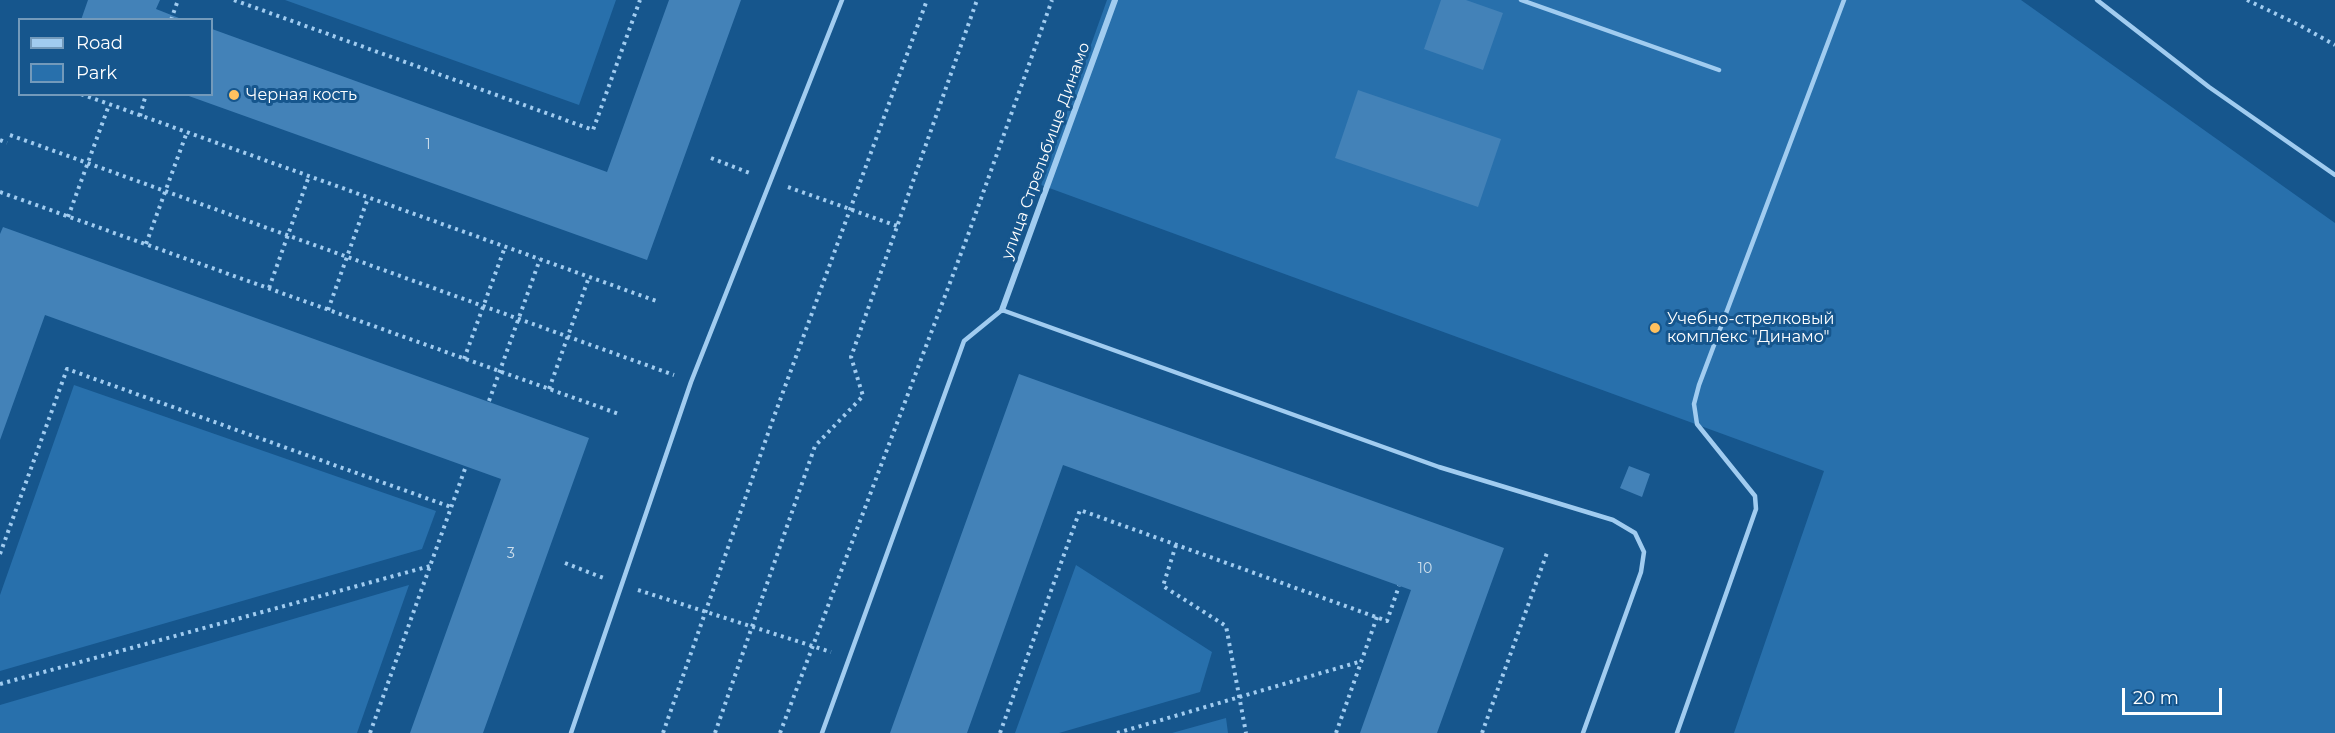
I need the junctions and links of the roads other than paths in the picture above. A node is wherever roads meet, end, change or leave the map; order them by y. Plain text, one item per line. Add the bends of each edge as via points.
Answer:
1 (842, 0) edge
2 (1115, 0) edge
3 (1521, 0) edge
4 (1844, 0) edge
5 (2097, 0) edge
6 (1719, 70) dead end
7 (2335, 175) edge
8 (1002, 310) junction
9 (571, 733) edge
10 (822, 733) edge
11 (1583, 733) edge
12 (1677, 733) edge

1 - 9 lane via 691,382
2 - 8 street, улица Стрельбище Динамо
3 - 6 lane
4 - 12 lane via 1694,404 1697,424 1755,496 1756,509
5 - 7 lane via 2210,87
8 - 10 lane via 964,340
8 - 11 lane via 1439,467 1613,520 1635,533 1644,552 1641,572

